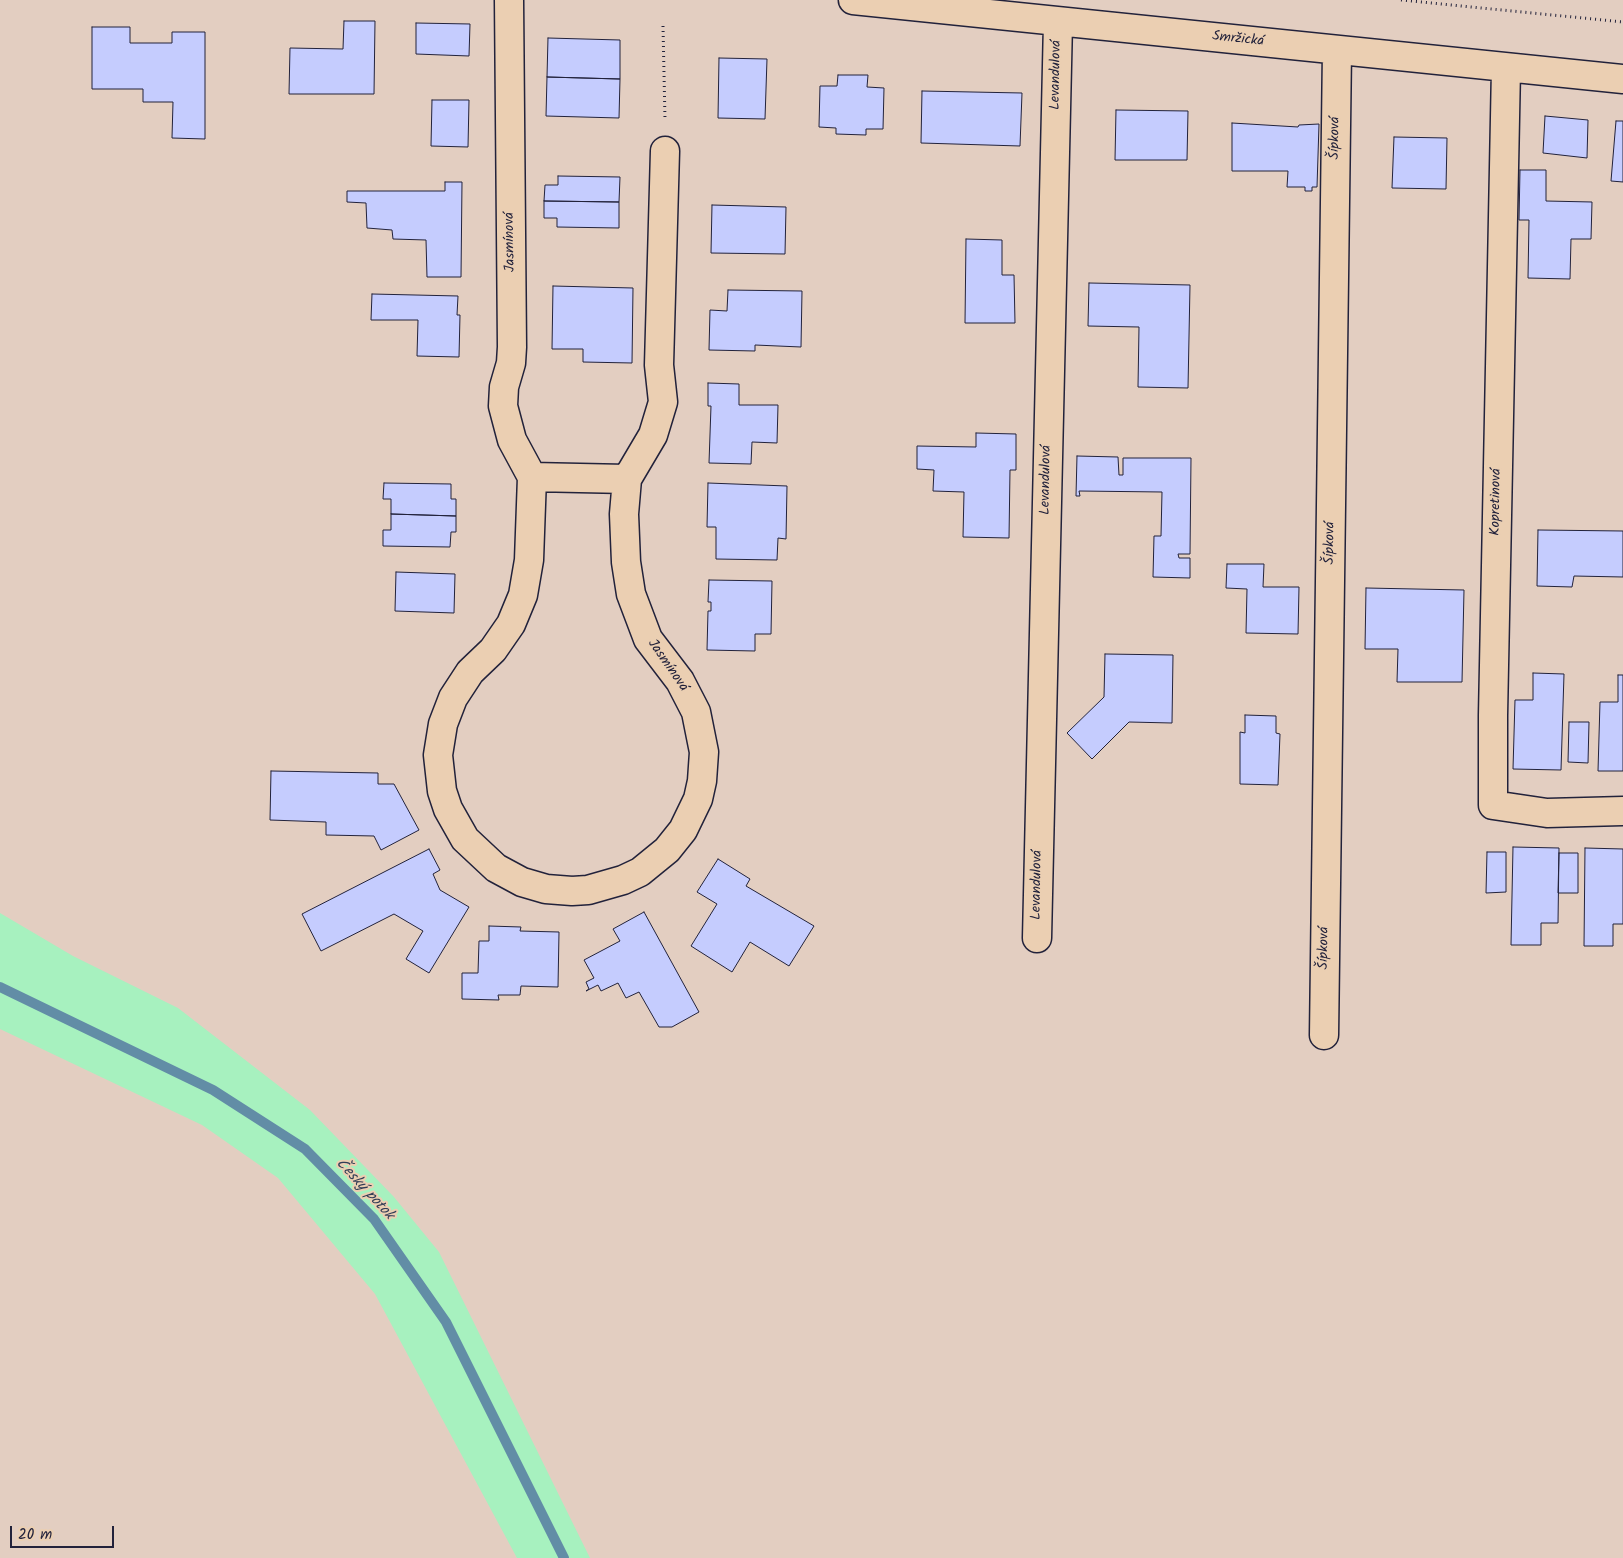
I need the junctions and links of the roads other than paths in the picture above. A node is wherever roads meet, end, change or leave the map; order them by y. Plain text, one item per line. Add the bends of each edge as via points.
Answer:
1 (509, 0) edge
2 (852, 0) edge
3 (1058, 22) junction
4 (1337, 50) junction
5 (1506, 68) junction
6 (1623, 79) edge
7 (665, 151) road end
8 (532, 477) junction
9 (626, 479) junction
10 (1623, 811) edge
11 (1037, 938) dead end
12 (1324, 1035) dead end

1 - 8 street, Jasmínová via 512,347 503,406 512,440
2 - 3 street, Smržická
3 - 4 street, Smržická
3 - 11 street, Levandulová
4 - 5 street, Smržická
4 - 12 street, Šípková
5 - 6 street, Smržická
5 - 10 street, Kopretinová via 1493,805 1546,813
7 - 9 street, Jasmínová via 659,365 663,402 653,435
8 - 9 street
8 - 9 street, Jasmínová via 529,560 522,595 505,636 470,672 453,698 442,724 439,774 448,809 457,828 474,850 496,868 522,882 546,889 572,891 604,887 623,880 658,859 683,830 698,799 702,781 704,752 696,712 680,681 662,662 648,639 631,594 624,514

